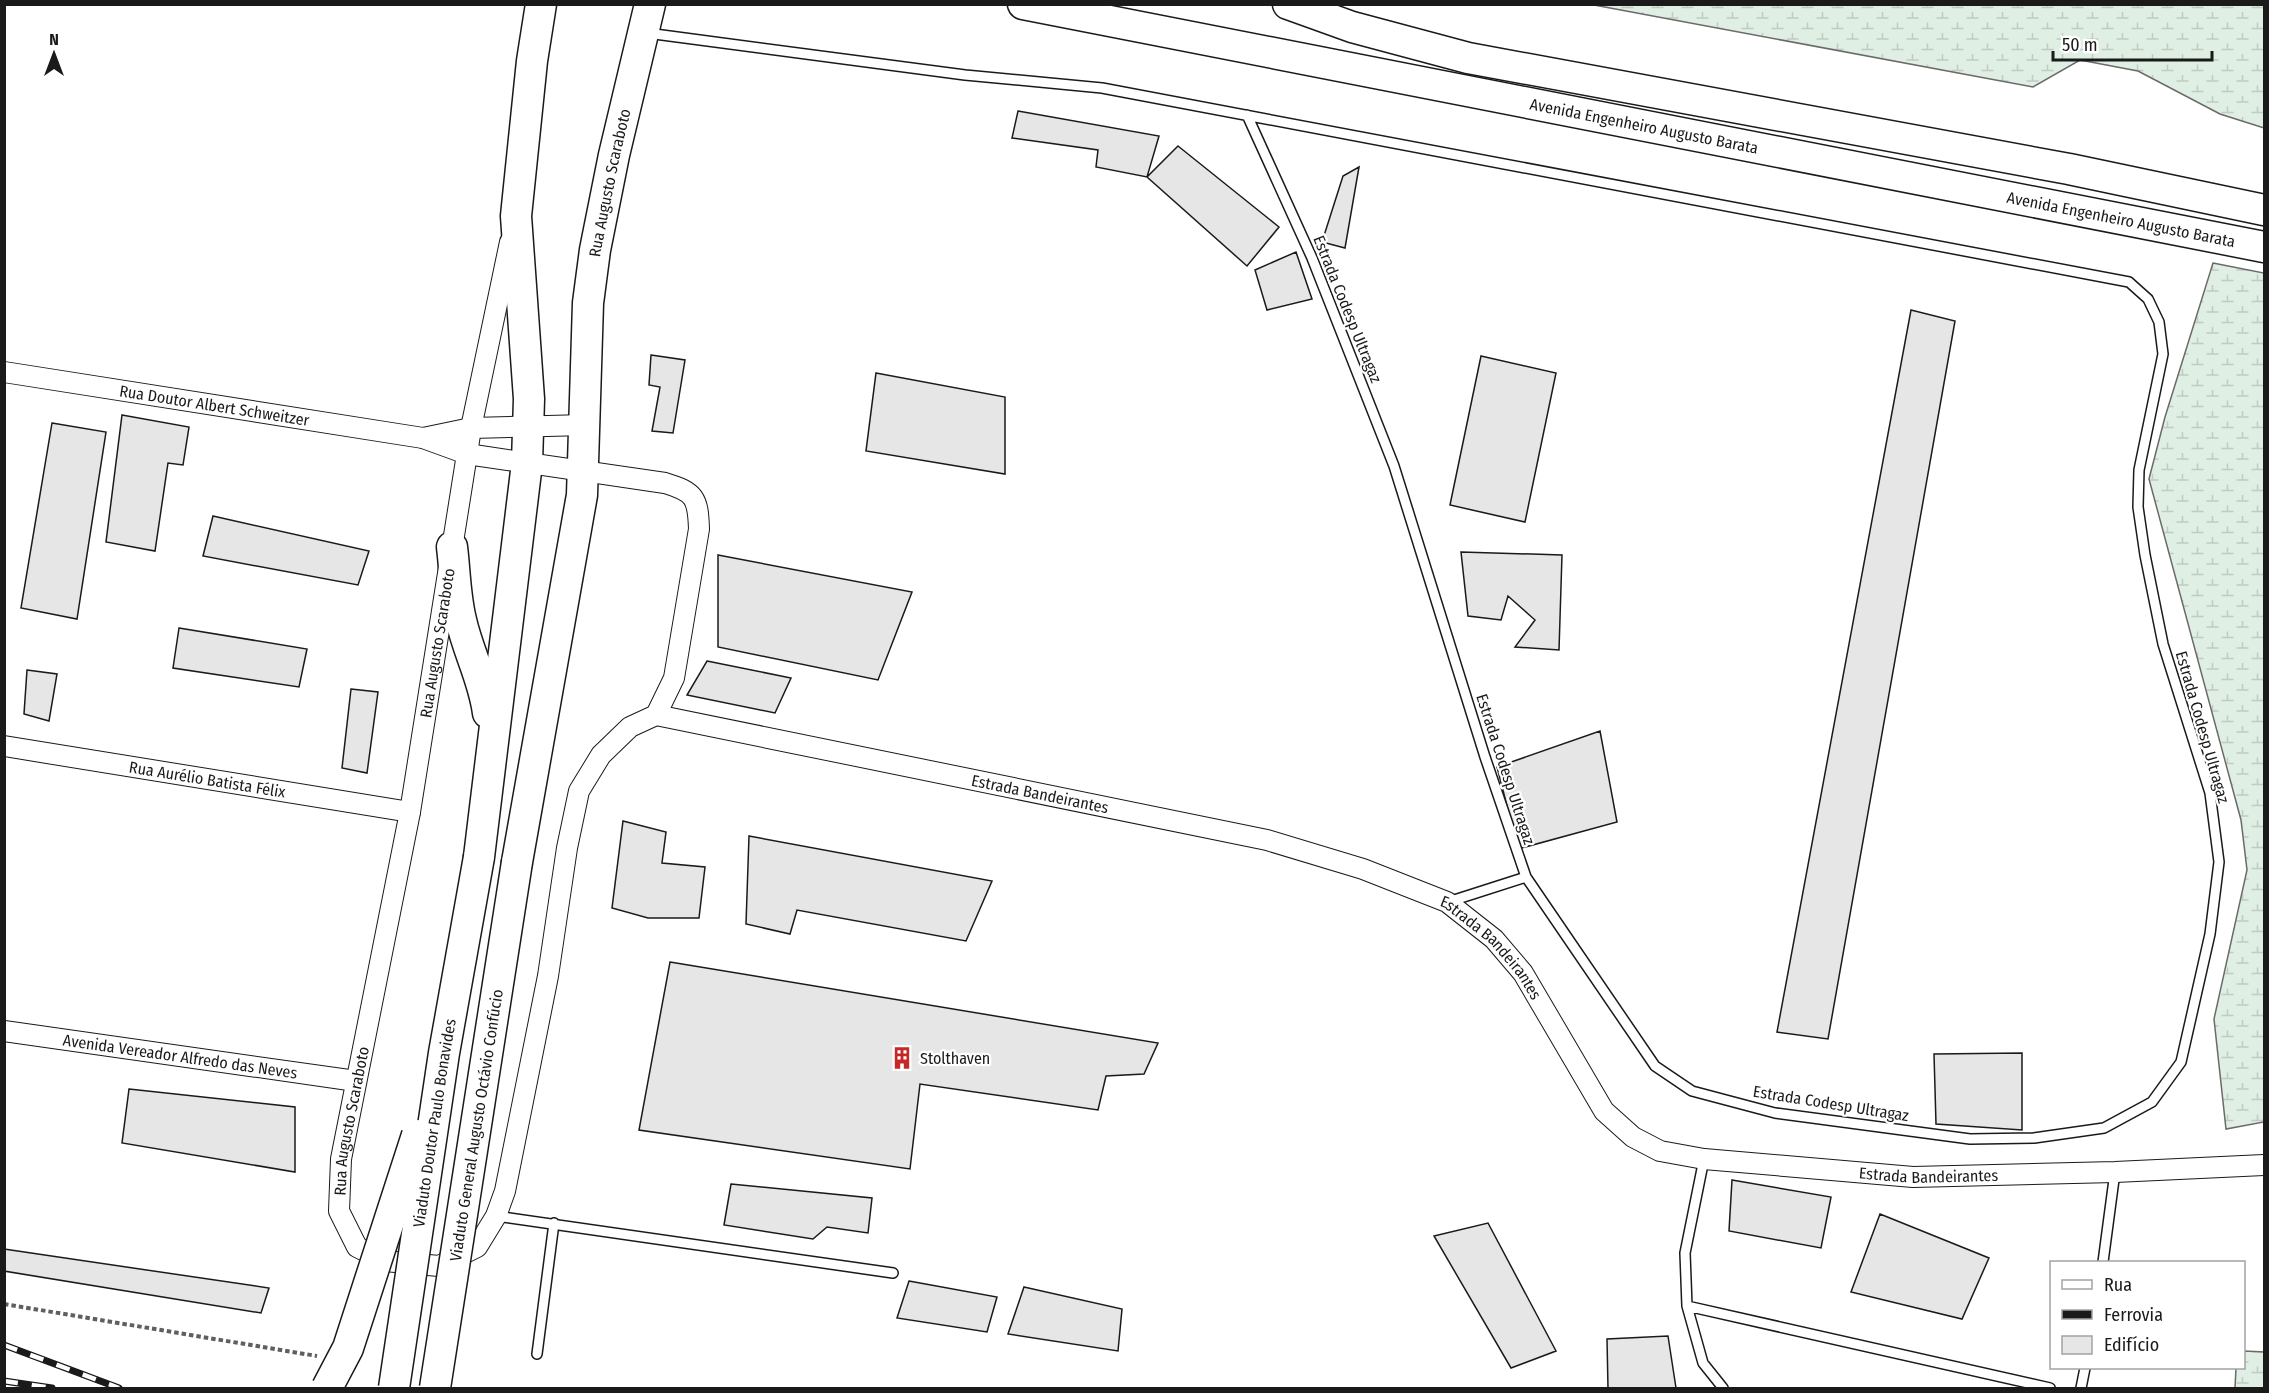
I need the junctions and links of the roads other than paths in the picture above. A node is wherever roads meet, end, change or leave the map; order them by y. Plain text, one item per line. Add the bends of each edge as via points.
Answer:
1 (542, 4) edge
2 (1023, 4) edge
3 (1288, 4) edge
4 (647, 19) edge
5 (1247, 115) junction
6 (2265, 210) edge
7 (516, 216) junction
8 (2265, 247) edge
9 (4, 372) edge
10 (586, 425) junction
11 (529, 426) junction
12 (471, 428) junction
13 (423, 438) junction
14 (467, 454) junction
15 (527, 463) junction
16 (585, 470) junction
17 (452, 547) junction
18 (656, 715) junction
19 (4, 746) edge
20 (491, 747) junction
21 (410, 812) junction
22 (479, 857) joint
23 (517, 862) joint
24 (1526, 877) junction
25 (1447, 902) junction
26 (4, 1030) edge
27 (444, 1053) junction
28 (356, 1082) junction
29 (1704, 1159) junction
30 (2265, 1165) edge
31 (2115, 1172) junction
32 (496, 1216) junction
33 (554, 1223) junction
34 (458, 1243) junction
35 (2103, 1261) edge
36 (893, 1273) dead end
37 (1687, 1306) junction
38 (537, 1354) dead end
39 (2085, 1369) edge
40 (327, 1389) edge
41 (394, 1389) edge
42 (435, 1389) edge
43 (457, 1389) edge
44 (1724, 1389) edge
45 (2050, 1389) edge
46 (2081, 1389) edge

1 - 7 main road, Rua Augusto Scaraboto
2 - 8 main road, Avenida Engenheiro Augusto Barata
3 - 6 main road, Avenida Engenheiro Augusto Barata via 1352,27 1468,58 2069,169
4 - 5 lane via 965,75 1102,88
4 - 10 main road, Rua Augusto Scaraboto via 595,250 588,303
5 - 24 lane, Estrada Codesp Ultragaz via 1312,258 1394,466
5 - 24 lane, Estrada Codesp Ultragaz via 2129,282 2148,299 2159,322 2163,354 2139,470 2138,507 2163,644 2211,793 2219,862 2211,934 2181,1062 2152,1102 2104,1128 2034,1138 1970,1139 1775,1113 1692,1091 1655,1066
7 - 11 main road, Rua Augusto Scaraboto
7 - 12 street, Rua Augusto Scaraboto
9 - 13 street, Rua Doutor Albert Schweitzer
10 - 11 street, Rua Doutor Albert Schweitzer
10 - 16 main road, Rua Augusto Scaraboto
11 - 12 street, Rua Doutor Albert Schweitzer
11 - 15 main road, Rua Augusto Scaraboto
12 - 13 street, Rua Doutor Albert Schweitzer
12 - 14 street, Rua Augusto Scaraboto
13 - 14 street, Rua Doutor Albert Schweitzer
14 - 15 street, Rua Doutor Albert Schweitzer
14 - 17 street, Rua Augusto Scaraboto
15 - 16 street, Rua Doutor Albert Schweitzer
15 - 20 main road, Rua Augusto Scaraboto
16 - 18 street, Rua Doutor Albert Schweitzer via 665,483 691,493 698,505 699,529 674,678
16 - 23 main road, Rua Augusto Scaraboto
17 - 20 main road via 461,621 483,682
17 - 21 street, Rua Augusto Scaraboto
18 - 25 street, Estrada Bandeirantes via 1267,840 1363,869
18 - 32 street, Rua Augusto Scaraboto via 630,727 601,755 579,791 548,976 505,1191
19 - 21 street, Rua Aurélio Batista Félix
20 - 22 main road, Rua Augusto Scaraboto
21 - 28 street, Rua Augusto Scaraboto
22 - 27 main road, Viaduto Doutor Paulo Bonavides, bridge
23 - 34 main road, Viaduto General Augusto Octávio Confúcio, bridge
24 - 25 lane
25 - 29 street, Estrada Bandeirantes via 1494,939 1523,973 1604,1111 1632,1137 1660,1151
26 - 28 street, Avenida Vereador Alfredo das Neves
27 - 40 main road, bridge via 348,1348
27 - 41 main road, Viaduto Doutor Paulo Bonavides, bridge
28 - 32 street, Rua Augusto Scaraboto via 341,1159 339,1211 357,1246 385,1261 440,1266 477,1247
29 - 31 street, Estrada Bandeirantes via 1913,1177
29 - 37 lane via 1685,1252
30 - 31 street, Estrada Bandeirantes
31 - 35 lane
32 - 33 lane
33 - 36 lane
33 - 38 lane
34 - 42 main road, Viaduto General Augusto Octávio Confúcio, bridge
34 - 43 main road, bridge
37 - 44 lane via 1703,1363
37 - 45 lane
39 - 46 lane

